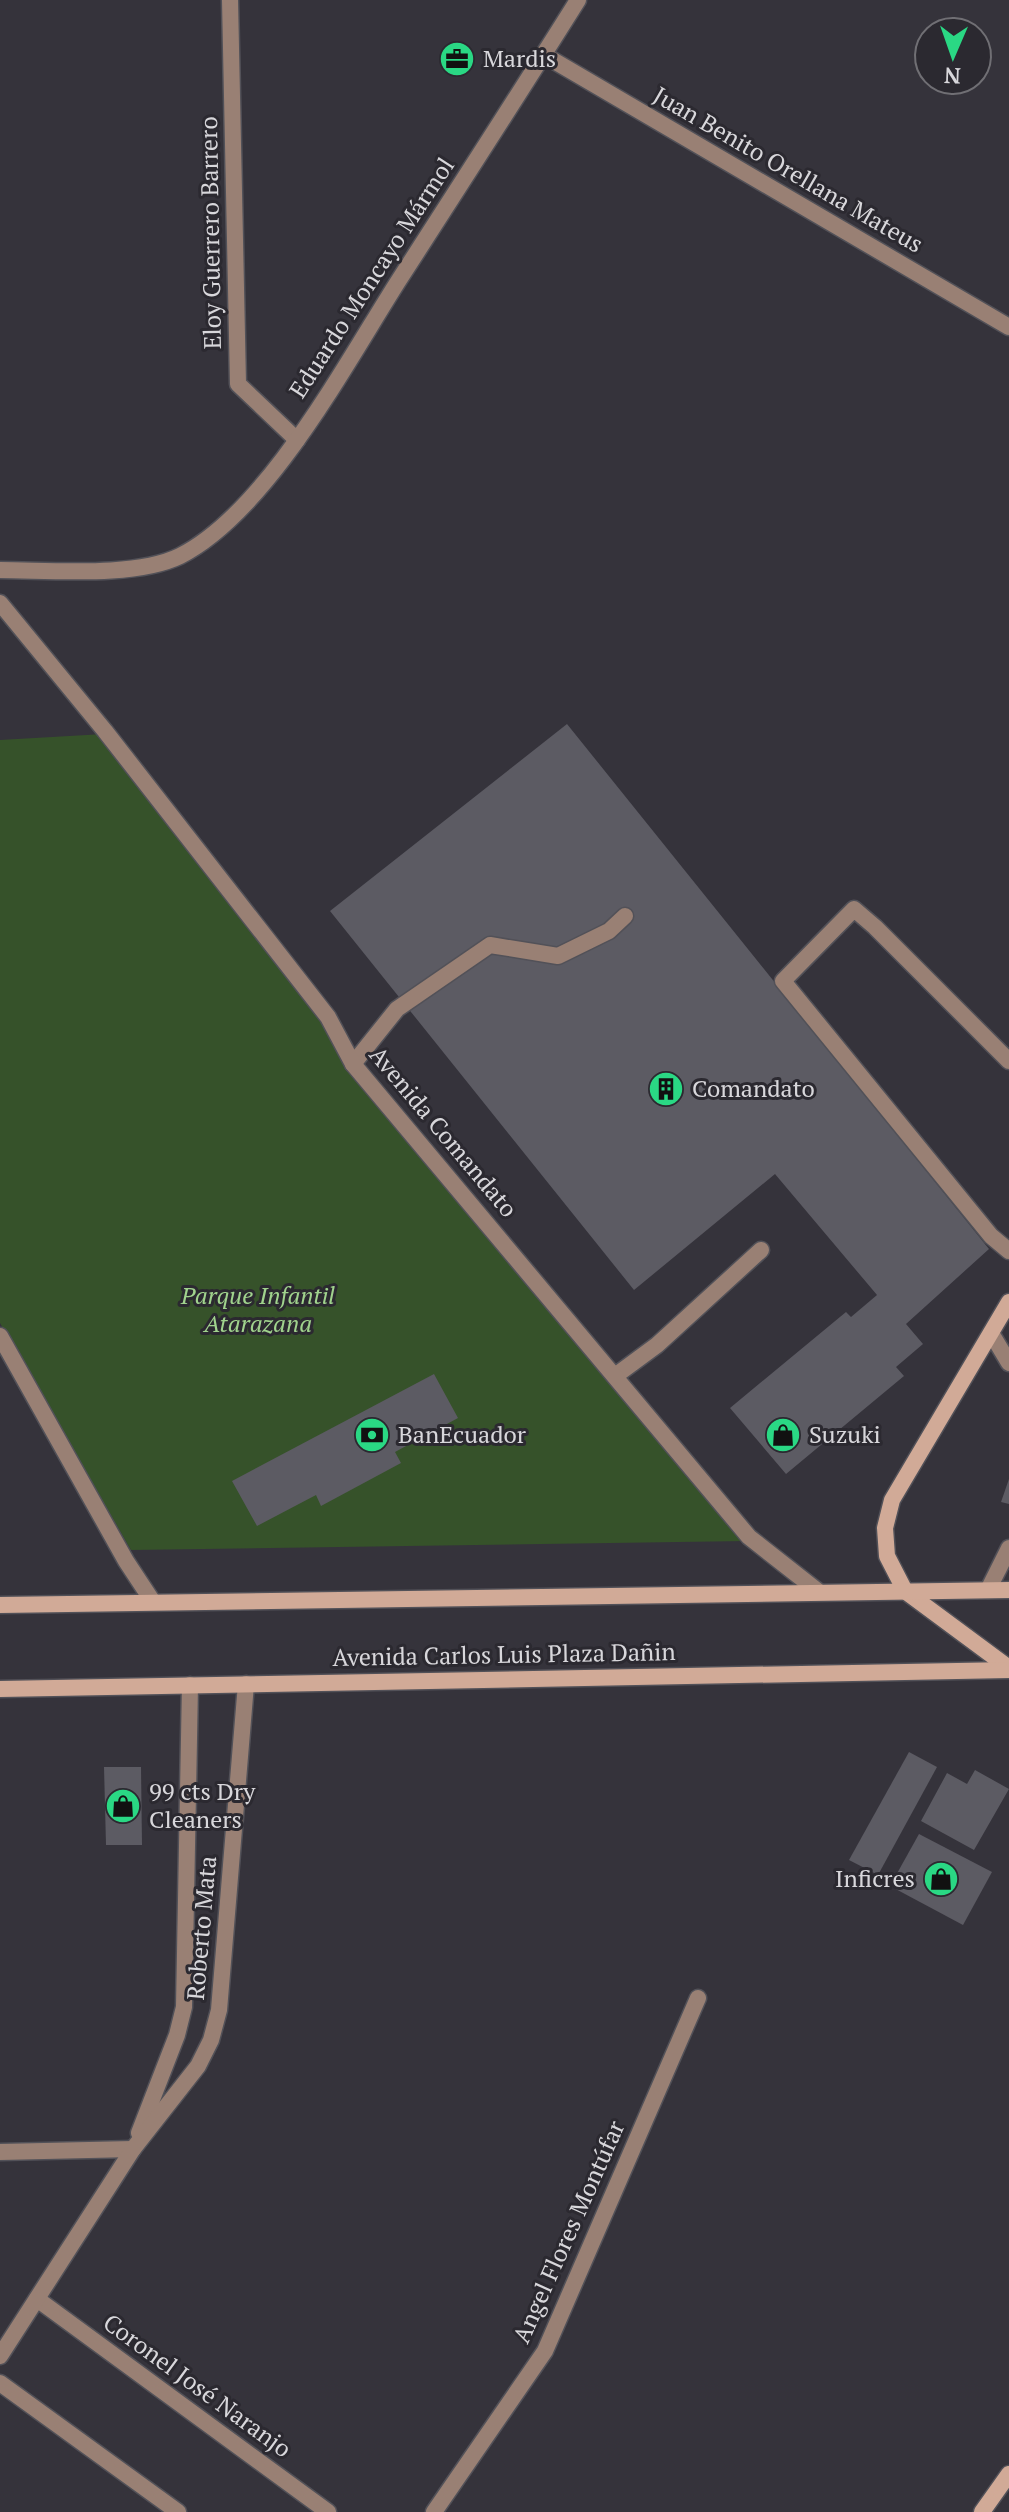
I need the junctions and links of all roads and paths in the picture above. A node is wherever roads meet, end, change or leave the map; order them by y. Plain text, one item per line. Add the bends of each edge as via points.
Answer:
1 (230, 0) edge
2 (578, 0) edge
3 (544, 55) junction
4 (1009, 327) edge
5 (297, 440) junction
6 (0, 570) edge
7 (0, 603) edge
8 (625, 916) dead end
9 (1009, 1061) edge
10 (353, 1064) junction
11 (761, 1250) dead end
12 (1009, 1251) edge
13 (1009, 1302) edge
14 (991, 1333) junction
15 (0, 1336) edge
16 (1009, 1363) edge
17 (615, 1376) junction
18 (1009, 1548) edge
19 (988, 1590) junction
20 (1009, 1590) edge
21 (905, 1591) junction
22 (819, 1592) junction
23 (153, 1602) junction
24 (0, 1605) edge
25 (1009, 1669) edge
26 (246, 1684) junction
27 (190, 1685) junction
28 (0, 1689) edge
29 (698, 1998) dead end
30 (133, 2149) junction
31 (0, 2152) edge
32 (37, 2299) junction
33 (0, 2356) edge
34 (0, 2383) edge
35 (1009, 2474) edge
36 (178, 2512) edge
37 (328, 2512) edge
38 (434, 2512) edge
39 (982, 2512) edge

1 - 5 street, Eloy Guerrero Barrero via 238,384
2 - 3 street, Eduardo Moncayo Mármol
3 - 4 street, Juan Benito Orellana Mateus
3 - 5 street, Eduardo Moncayo Mármol
5 - 6 street, Eduardo Moncayo Mármol via 233,519 177,558 112,570
7 - 10 street, Avenida Comandato via 328,1017
8 - 10 street via 609,931 558,956 490,945 397,1009
9 - 12 street via 854,909 783,981 991,1236
10 - 17 street, Avenida Comandato
11 - 17 street
13 - 14 main road
14 - 16 street
14 - 21 main road via 892,1500 885,1528 887,1556
15 - 23 street
17 - 22 street, Avenida Comandato via 749,1537
18 - 19 street
19 - 20 main road
19 - 21 main road
21 - 22 main road
21 - 25 main road
22 - 23 main road
23 - 24 main road
25 - 26 main road, Avenida Carlos Luis Plaza Dañin
26 - 27 main road, Avenida Carlos Luis Plaza Dañin
26 - 30 street, Roberto Mata via 219,2010 198,2066
27 - 28 main road, Avenida Carlos Luis Plaza Dañin
27 - 30 street, Roberto Mata via 184,2007
29 - 38 street, Angel Flores Montúfar via 545,2351
30 - 31 street
30 - 32 street, Roberto Mata
32 - 33 street, Roberto Mata
32 - 37 street, Coronel José Naranjo
34 - 36 street
35 - 39 main road

